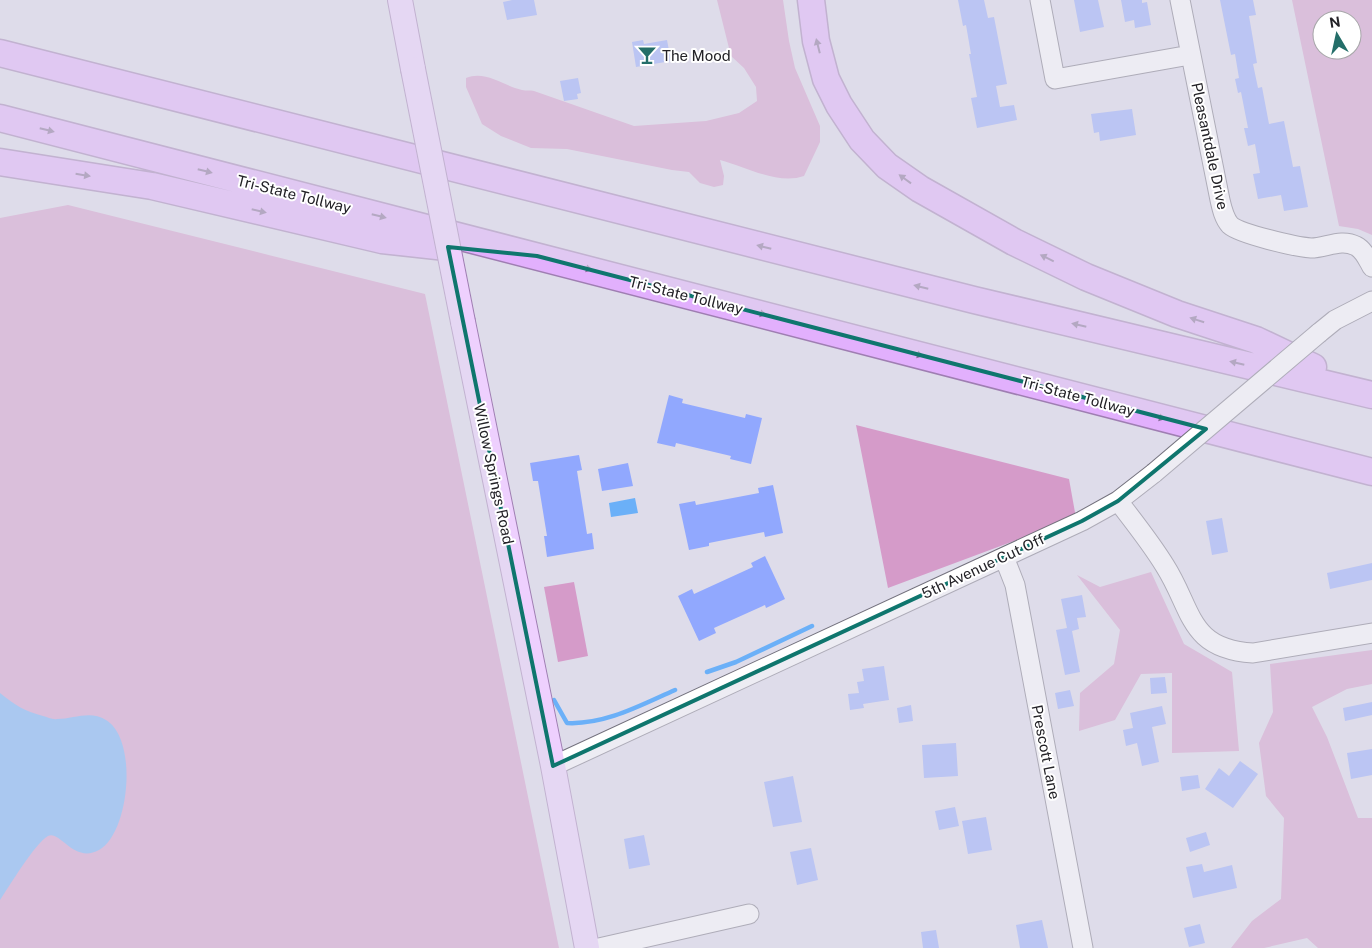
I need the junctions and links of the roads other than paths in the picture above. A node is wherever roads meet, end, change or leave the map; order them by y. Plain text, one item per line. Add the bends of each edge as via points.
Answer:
1 (400, 0) edge
2 (811, 0) edge
3 (1040, 0) edge
4 (1180, 0) edge
5 (0, 53) edge
6 (1190, 55) junction
7 (0, 118) edge
8 (0, 162) edge
9 (537, 256) junction
10 (1372, 267) edge
11 (1372, 300) edge
12 (1371, 395) edge
13 (1372, 472) edge
14 (1118, 501) junction
15 (1004, 557) junction
16 (1372, 632) edge
17 (553, 766) junction
18 (749, 914) dead end
19 (587, 948) edge
20 (599, 948) edge
21 (1083, 948) edge

1 - 17 main road, Willow Springs Road, bridge
12 -> 2 highway via 1256,340 1177,314 1086,277 1014,242 920,189 887,166 862,140 826,78 816,41
3 - 6 street via 1055,79
4 - 6 street, Pleasantdale Drive
12 -> 5 highway via 974,300
6 - 10 street, Pleasantdale Drive via 1220,200 1224,216 1231,225 1295,246 1313,248 1342,243 1356,246
7 -> 9 highway, Tri-State Tollway
8 -> 9 highway via 152,186 382,240
9 -> 13 highway, Tri-State Tollway
11 - 14 street, 5th Avenue Cut Off, bridge via 1335,320
14 - 15 street, 5th Avenue Cut Off
14 - 16 street via 1165,565 1197,629 1220,647 1253,653
15 - 17 street, 5th Avenue Cut Off
15 - 21 street, Prescott Lane via 1015,585
17 - 19 main road, Willow Springs Road
18 - 20 street

